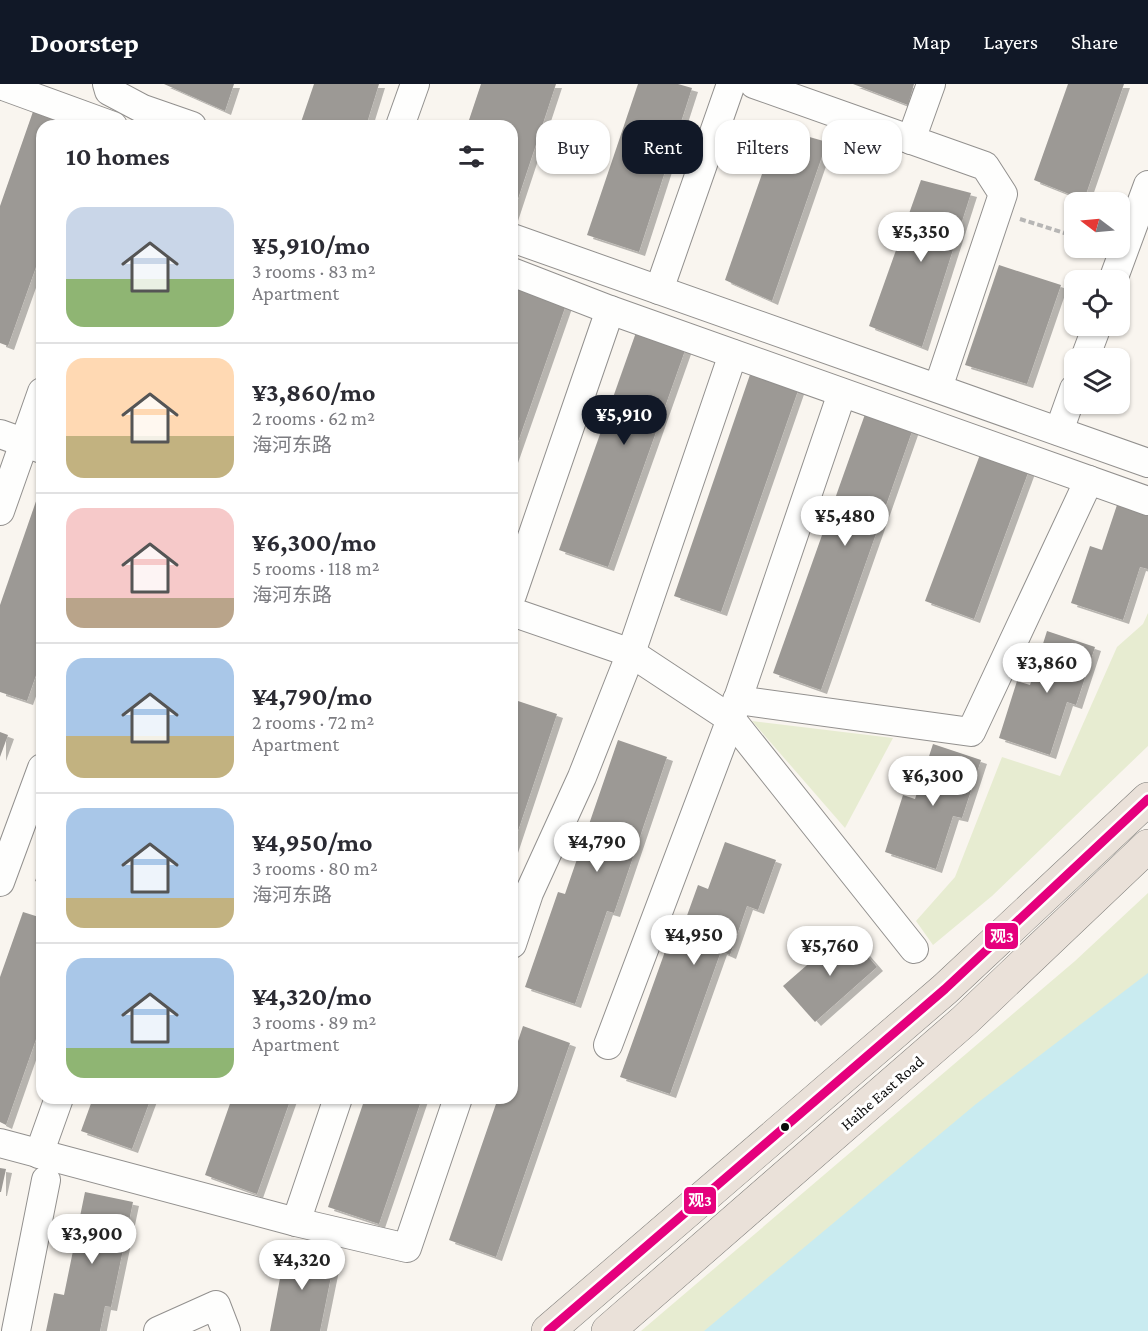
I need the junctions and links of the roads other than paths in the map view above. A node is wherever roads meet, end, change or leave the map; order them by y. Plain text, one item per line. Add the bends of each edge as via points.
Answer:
1 (107, 84) edge
2 (415, 84) edge
3 (731, 84) edge
4 (754, 84) edge
5 (931, 84) edge
6 (4, 92) edge
7 (804, 92) edge
8 (93, 120) edge
9 (174, 120) edge
10 (402, 120) edge
11 (911, 140) junction
12 (1148, 184) edge
13 (518, 240) edge
14 (1117, 270) edge
15 (518, 274) edge
16 (659, 290) junction
17 (610, 310) junction
18 (733, 354) junction
19 (938, 388) junction
20 (842, 393) junction
21 (36, 407) edge
22 (1065, 414) edge
23 (1059, 430) junction
24 (22, 442) edge
25 (1148, 463) edge
26 (1089, 480) junction
27 (1148, 501) edge
28 (0, 511) edge
29 (518, 578) edge
30 (518, 614) edge
31 (631, 653) junction
32 (734, 710) junction
33 (36, 784) edge
34 (1148, 799) edge
35 (1148, 846) edge
36 (0, 882) edge
37 (518, 926) edge
38 (914, 949) dead end
39 (608, 1046) dead end
40 (58, 1104) edge
41 (336, 1104) edge
42 (457, 1104) edge
43 (0, 1143) edge
44 (43, 1167) junction
45 (296, 1222) junction
46 (16, 1331) edge
47 (158, 1331) edge
48 (226, 1331) edge
49 (548, 1331) edge
50 (608, 1331) edge

1 - 9 street via 109,91 142,109
2 - 10 street
3 - 16 street
4 - 7 street
5 - 11 street
6 - 8 street
7 - 11 street
11 - 19 street via 984,166 1003,194
12 - 14 street
13 - 16 street
15 - 17 street
16 - 19 street
17 - 18 street
17 - 29 street
18 - 20 street
18 - 31 street
19 - 23 street
20 - 26 street
20 - 32 street
21 - 24 street
22 - 23 street
23 - 25 street
24 - 28 street
26 - 27 street
26 - 32 street via 971,732
30 - 31 street
31 - 32 street
31 - 37 street
32 - 38 street
32 - 39 street
33 - 36 street
34 - 49 main road via 929,1003
35 - 50 main road, Haihe East Road via 964,1021
40 - 44 street
41 - 45 street
42 - 45 street via 407,1248
43 - 44 street
44 - 45 street
44 - 46 street
47 - 48 street via 216,1305

